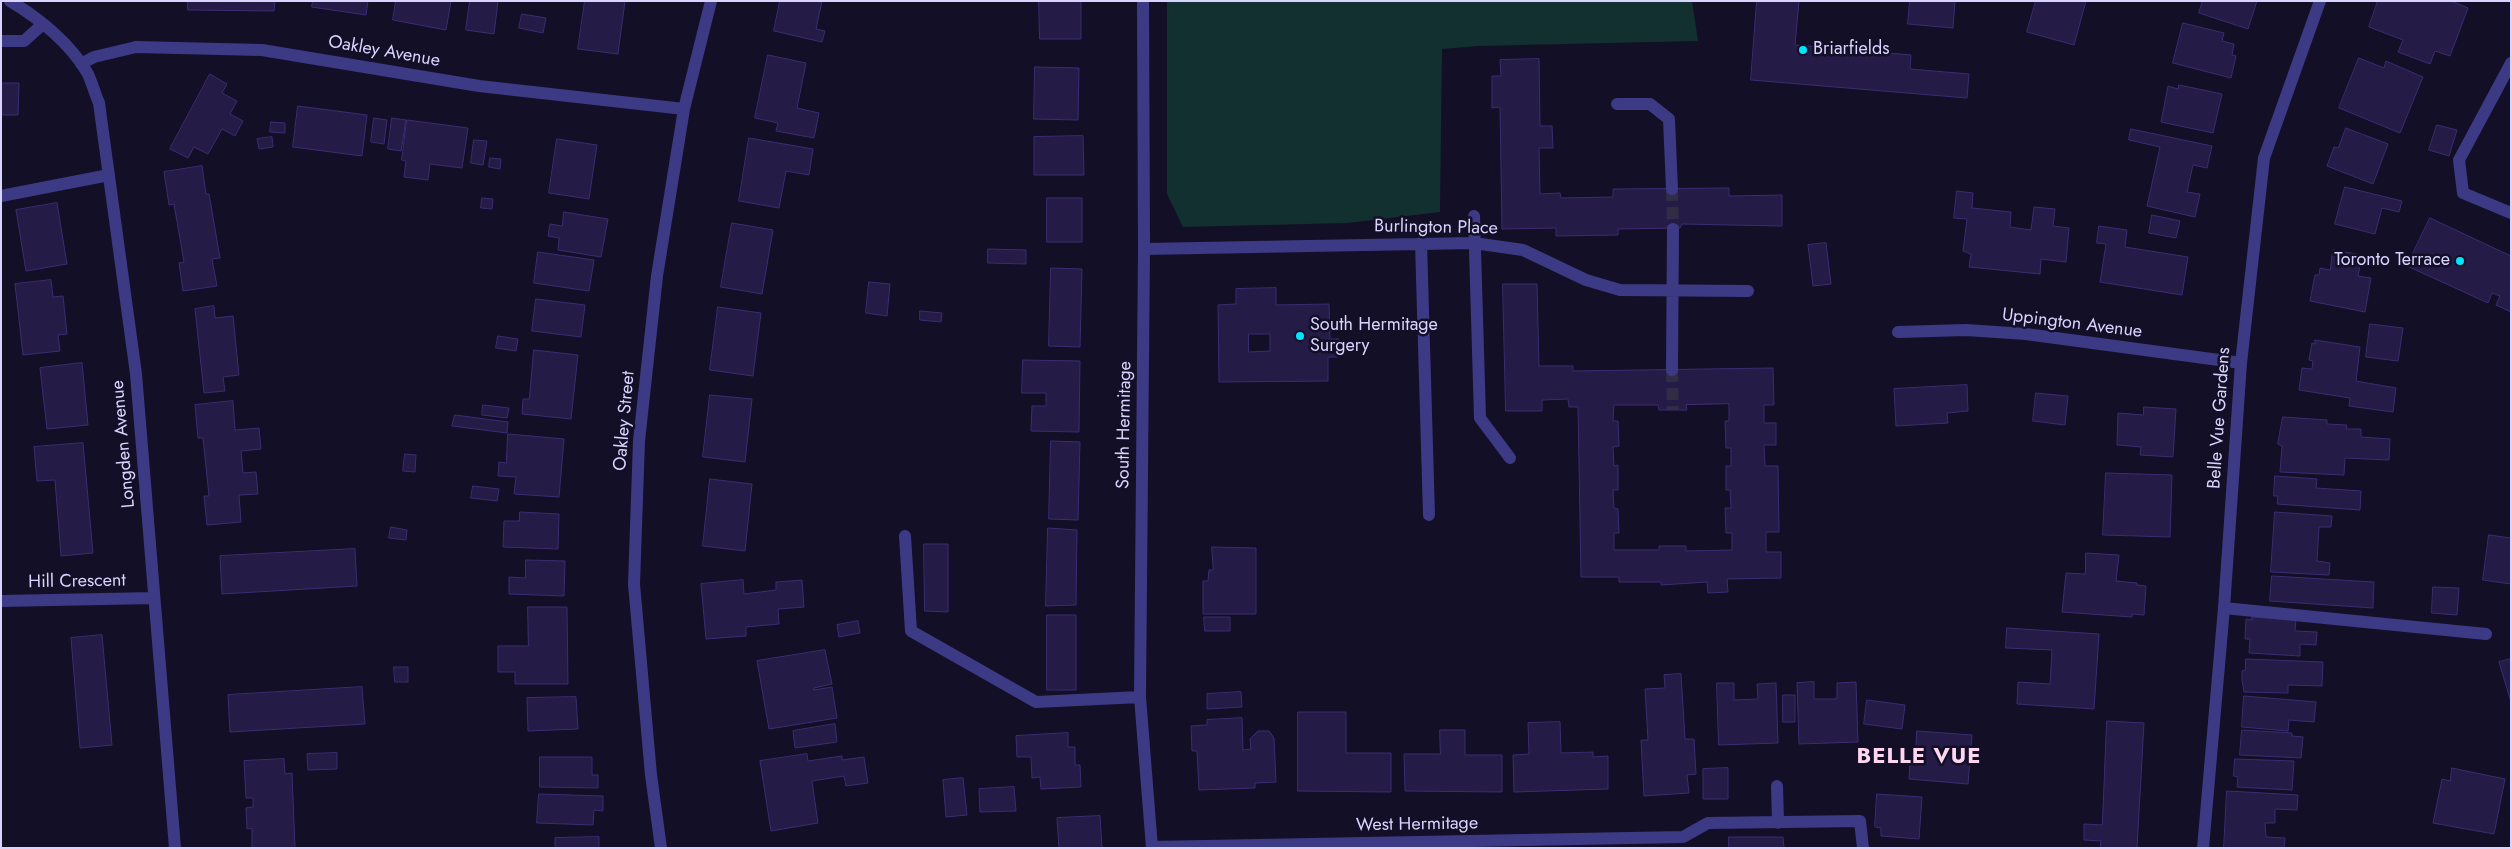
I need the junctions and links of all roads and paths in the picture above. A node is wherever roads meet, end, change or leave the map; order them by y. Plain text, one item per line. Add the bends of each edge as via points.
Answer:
1 (10, 1) edge
2 (711, 1) edge
3 (1143, 1) edge
4 (2320, 1) edge
5 (43, 24) junction
6 (1, 41) edge
7 (2511, 63) edge
8 (80, 64) junction
9 (1617, 104) dead end
10 (684, 109) junction
11 (109, 175) junction
12 (1672, 189) tunnel mouth
13 (1, 196) edge
14 (2511, 213) edge
15 (1474, 216) dead end
16 (1672, 229) tunnel mouth
17 (1422, 243) junction
18 (1474, 243) junction
19 (1144, 249) junction
20 (1748, 291) dead end
21 (1674, 292) junction
22 (1898, 332) dead end
23 (2241, 363) junction
24 (1672, 370) tunnel mouth
25 (1510, 458) dead end
26 (1429, 514) dead end
27 (905, 536) dead end
28 (154, 598) junction
29 (1, 601) edge
30 (2224, 608) junction
31 (2486, 634) dead end
32 (1140, 697) junction
33 (1777, 786) dead end
34 (1778, 823) junction
35 (1683, 842) edge
36 (1414, 845) edge
37 (1152, 847) edge
38 (175, 848) edge
39 (660, 848) edge
40 (1863, 848) edge
41 (2203, 848) edge

1 - 5 street, Longden Avenue
2 - 10 street, Oakley Street
3 - 19 street, South Hermitage
4 - 23 street, Belle Vue Gardens via 2264,158
5 - 6 street via 24,41
5 - 8 street, Longden Avenue
7 - 14 street via 2459,160 2463,193
8 - 10 street, Oakley Avenue via 94,57 136,48 262,50 480,86
8 - 11 street, Longden Avenue via 88,74 99,103
9 - 12 street via 1650,104 1670,119
10 - 39 street, Oakley Street via 657,276 639,441 634,584
11 - 13 street
11 - 28 street, Longden Avenue via 136,374
15 - 18 street
16 - 21 street
17 - 18 street, Burlington Place
17 - 19 street, Burlington Place
17 - 26 street
18 - 21 street, Burlington Place via 1523,250 1586,280 1620,290
18 - 25 street via 1480,418
19 - 32 street, South Hermitage
20 - 21 street, Burlington Place
21 - 24 street
22 - 23 street, Uppington Avenue via 1966,330 2026,334
23 - 30 street, Belle Vue Gardens
27 - 32 street via 911,631 1036,702
28 - 29 street, Hill Crescent
28 - 38 street, Longden Avenue
30 - 31 street
30 - 41 street, Belle Vue Gardens
32 - 37 street, South Hermitage
33 - 34 street
34 - 35 street via 1708,823
34 - 40 street via 1860,821
35 - 36 street, West Hermitage
36 - 37 street, West Hermitage

